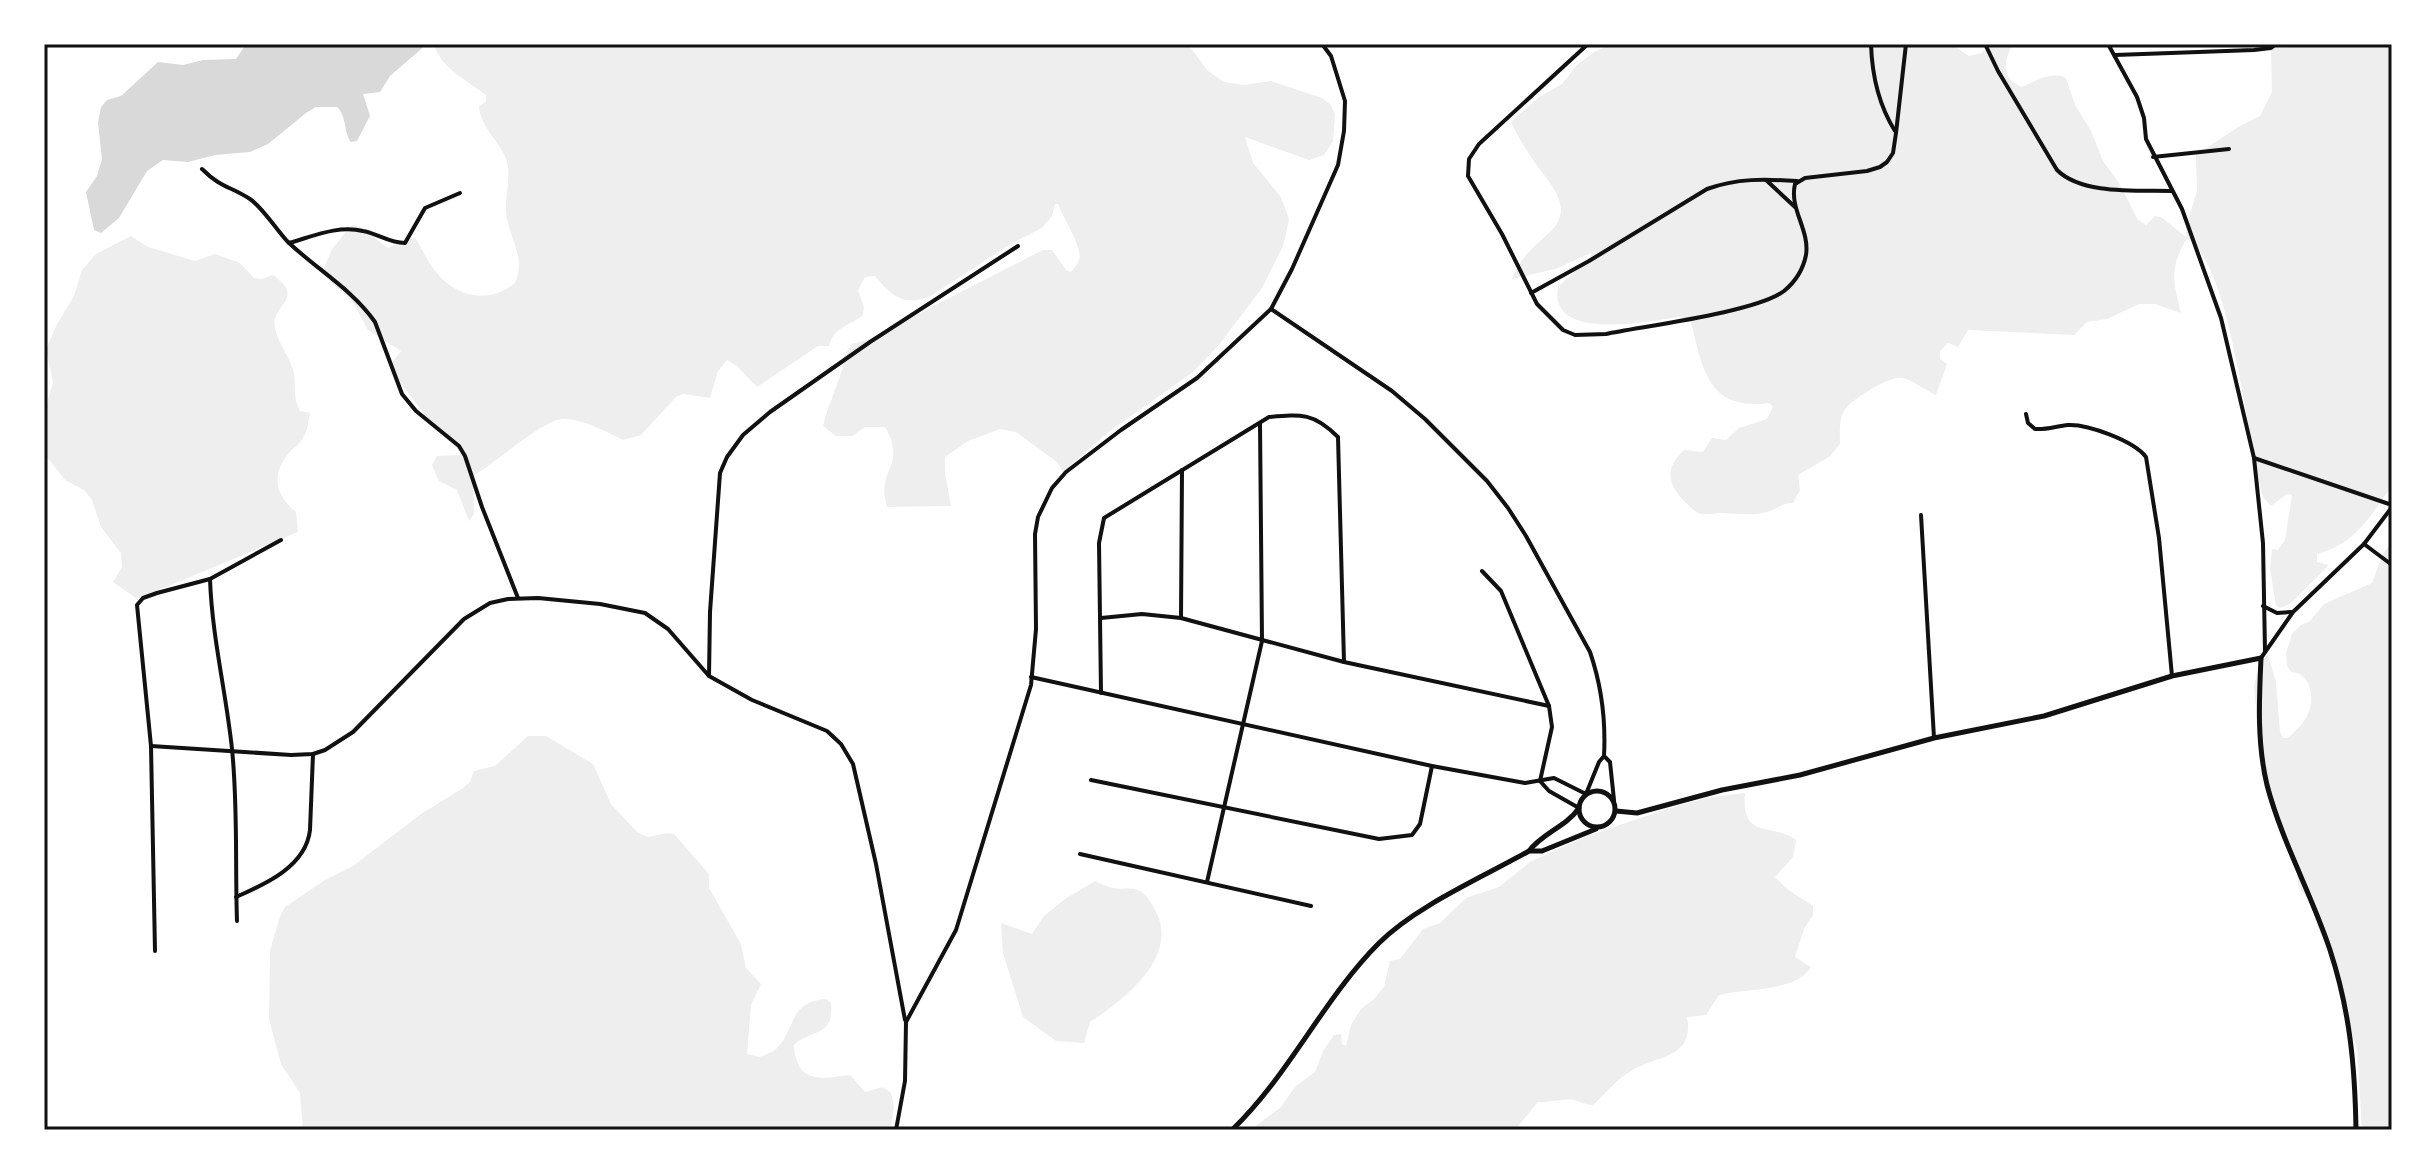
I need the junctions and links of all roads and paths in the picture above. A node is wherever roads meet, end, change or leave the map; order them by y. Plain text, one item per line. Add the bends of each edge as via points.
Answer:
1 (1322, 44) edge
2 (1588, 44) edge
3 (1871, 44) edge
4 (1906, 44) edge
5 (1985, 44) edge
6 (2108, 44) edge
7 (2276, 44) edge
8 (2115, 55) junction
9 (1896, 133) junction
10 (2229, 149) dead end
11 (2153, 157) junction
12 (202, 169) dead end
13 (1764, 179) junction
14 (1797, 181) junction
15 (2173, 191) junction
16 (460, 193) dead end
17 (1795, 207) junction
18 (289, 243) junction
19 (1018, 246) dead end
20 (1531, 293) junction
21 (1271, 309) junction
22 (2026, 414) dead end
23 (1260, 422) junction
24 (2254, 458) junction
25 (1182, 470) junction
26 (2392, 506) edge
27 (1921, 515) dead end
28 (281, 540) dead end
29 (2364, 544) junction
30 (2392, 565) edge
31 (1482, 571) dead end
32 (210, 579) junction
33 (518, 598) junction
34 (2263, 606) junction
35 (2293, 612) junction
36 (1101, 618) junction
37 (1181, 618) junction
38 (1262, 641) junction
39 (2265, 651) junction
40 (2261, 658) junction
41 (1344, 662) junction
42 (709, 676) junction
43 (2172, 676) junction
44 (1031, 677) junction
45 (1101, 693) junction
46 (1549, 706) junction
47 (1242, 724) junction
48 (1934, 738) junction
49 (151, 746) junction
50 (232, 750) junction
51 (313, 754) junction
52 (1604, 756) junction
53 (1432, 766) junction
54 (1091, 780) dead end
55 (1540, 781) junction
56 (1586, 794) junction
57 (1614, 800) junction
58 (1224, 807) junction
59 (1579, 808) junction
60 (1616, 811) junction
61 (1599, 828) junction
62 (1529, 851) junction
63 (1080, 854) dead end
64 (1207, 882) junction
65 (236, 897) junction
66 (1311, 906) dead end
67 (237, 921) dead end
68 (155, 951) dead end
69 (906, 1022) junction
70 (896, 1130) edge
71 (1232, 1130) edge
72 (2356, 1130) edge

1 - 21 street via 1345,101 1338,165
2 - 20 street via 1469,159 1472,186
3 - 9 street via 1873,79
4 - 9 street
5 - 15 street via 2065,179 2085,186
6 - 8 street
7 - 8 street via 2254,50
8 - 11 street via 2137,97
9 - 14 street via 1893,153 1880,167
10 - 11 street
11 - 15 street
12 - 18 street via 215,183 252,200
13 - 14 street
13 - 17 street
13 - 20 street via 1707,189
14 - 17 street
15 - 24 street via 2221,318
16 - 18 street via 425,208 405,243 341,228
17 - 20 street via 1805,235 1803,267 1783,292 1770,299 1584,335 1563,330
18 - 33 street via 368,312 402,394 459,446
19 - 42 street via 770,412 727,457 714,520
21 - 44 street via 1206,371 1092,451 1052,488 1035,534
21 - 52 street via 1392,391 1487,481 1508,508 1590,652 1603,696
22 - 43 street via 2035,429 2084,427 2127,443 2146,457
23 - 25 street
23 - 38 street
23 - 41 street via 1292,415 1321,420 1338,437
24 - 26 street
24 - 34 street
25 - 36 street via 1104,518 1099,543
25 - 37 street
26 - 29 street
27 - 48 street
28 - 32 street
29 - 30 street
29 - 35 street
31 - 46 street via 1501,591
32 - 49 street via 157,593 137,605
32 - 50 street
33 - 42 street via 645,613 668,629
33 - 51 street via 490,603 464,619 353,732
34 - 35 street via 2277,613
34 - 39 street
35 - 39 street
36 - 37 street
36 - 45 street
37 - 38 street
38 - 41 street
38 - 47 street
39 - 40 street
40 - 43 street
40 - 72 street via 2258,717 2265,774 2340,985 2355,1068
41 - 46 street
42 - 69 street via 827,731 853,764
43 - 48 street via 2059,712
44 - 45 street
44 - 69 street via 956,930
45 - 47 street
46 - 55 street via 1552,727
47 - 53 street
47 - 58 street
48 - 60 street via 1777,781 1637,813
49 - 50 street
49 - 68 street
50 - 51 street
50 - 65 street
51 - 65 street via 310,830 302,855
52 - 56 street
52 - 57 street via 1610,762
53 - 55 street via 1525,783
53 - 58 street via 1420,824 1412,835 1397,839
54 - 58 street
55 - 56 street via 1554,778
55 - 59 street
56 - 57 street via 1601,791
56 - 59 street
57 - 60 street
58 - 64 street
59 - 61 street via 1584,822
59 - 62 street
60 - 61 street
61 - 62 street via 1542,851
62 - 71 street via 1395,928 1357,967 1274,1085
63 - 64 street
64 - 66 street
65 - 67 street
69 - 70 street via 905,1081

